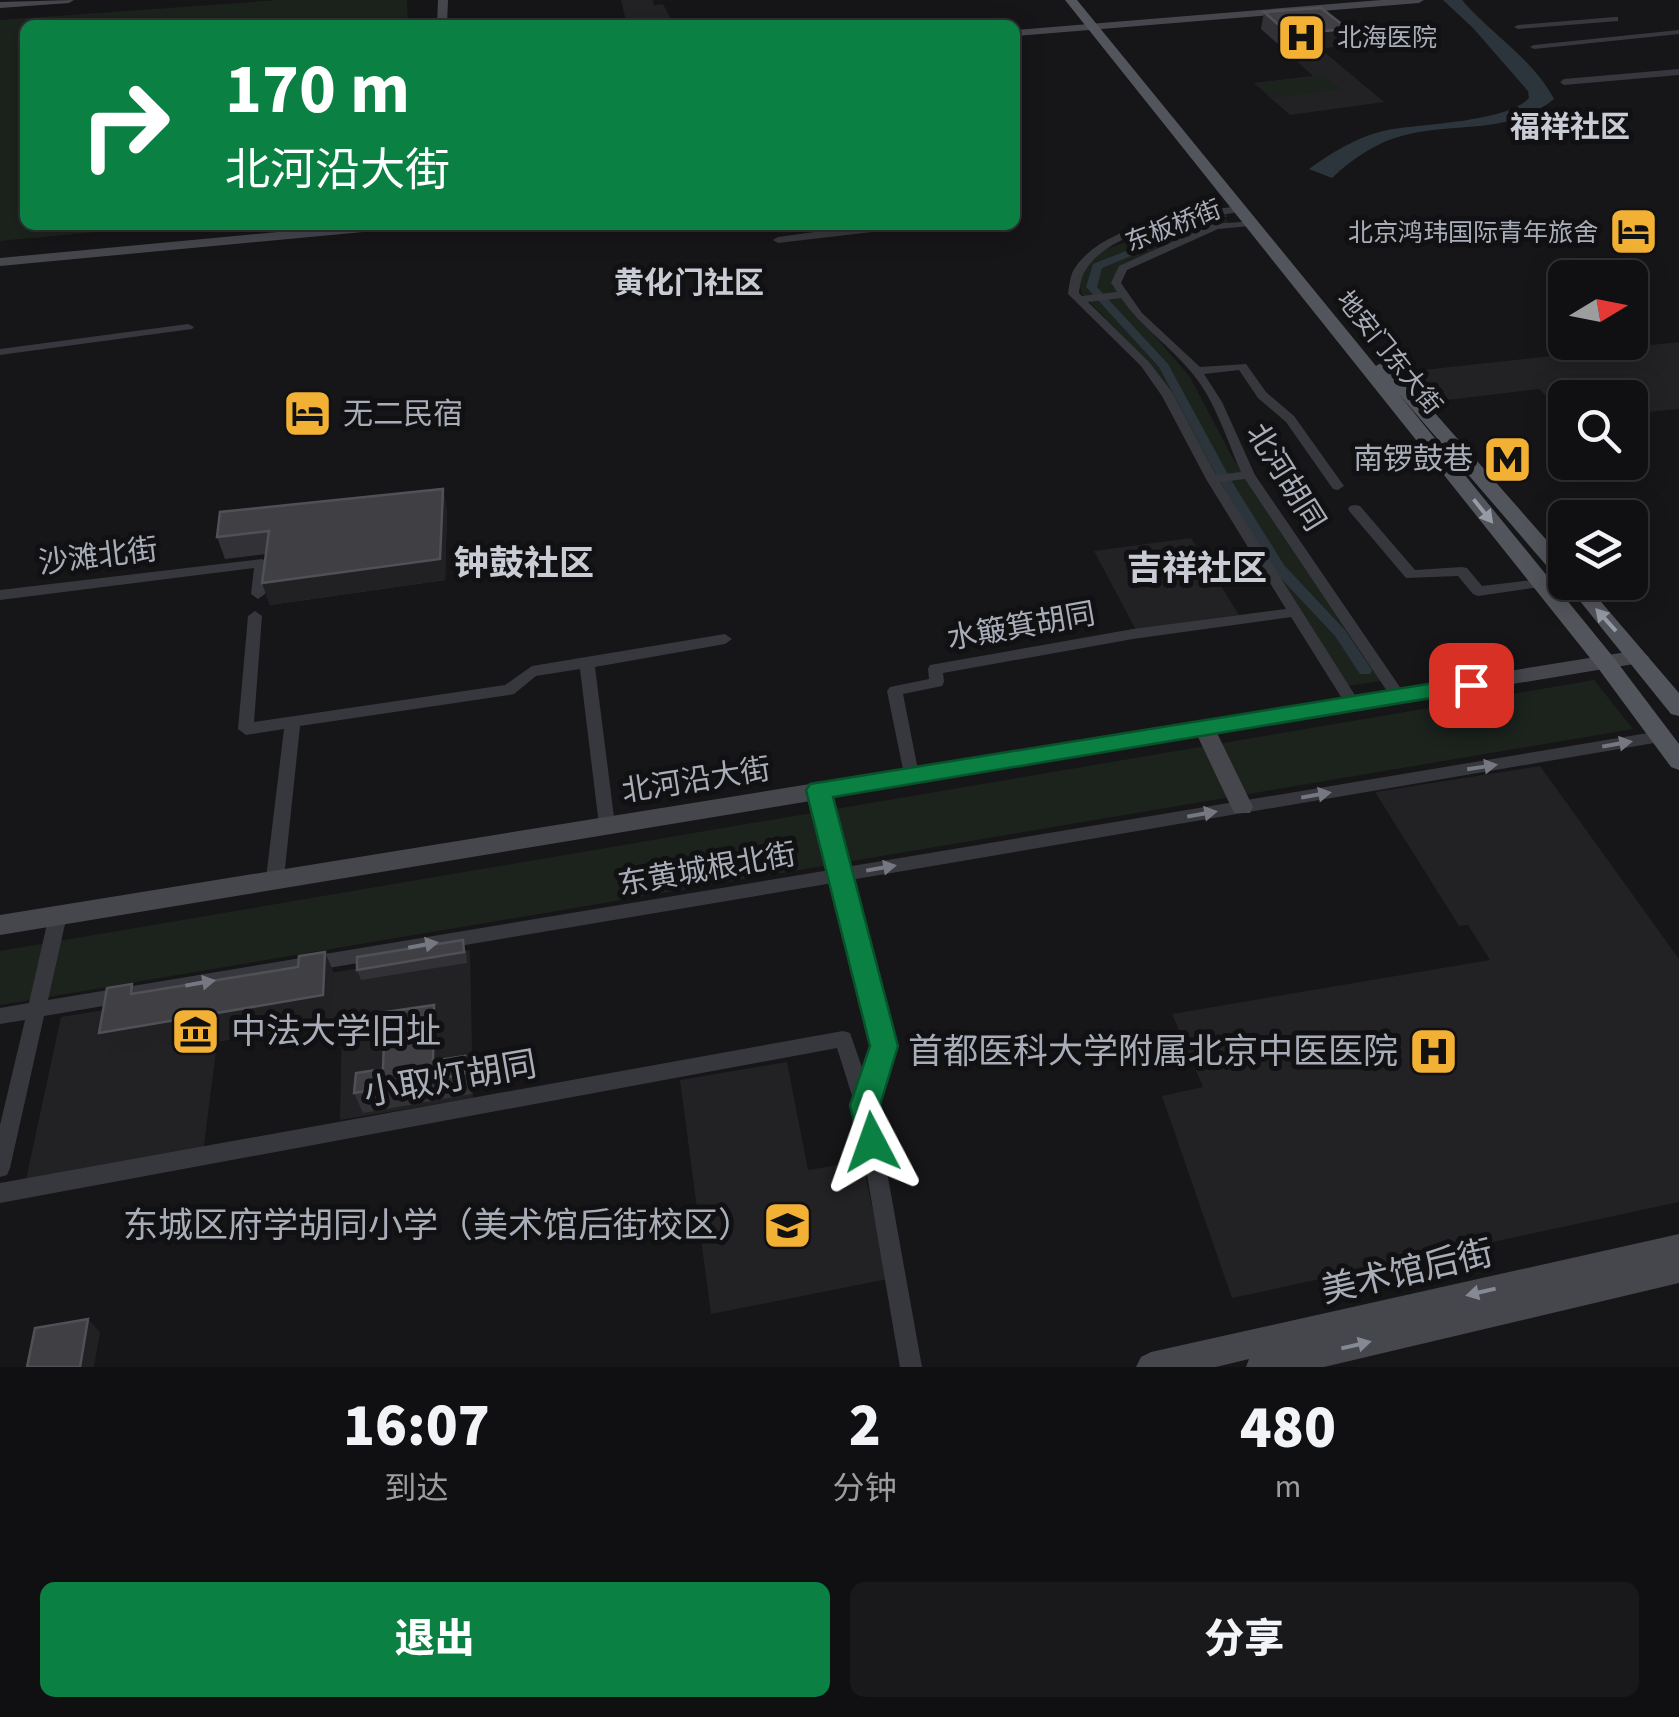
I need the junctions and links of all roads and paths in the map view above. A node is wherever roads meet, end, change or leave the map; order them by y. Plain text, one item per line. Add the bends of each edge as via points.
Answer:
1 (69, 0) edge
2 (1072, 0) edge
3 (1084, 0) edge
4 (1420, 0) edge
5 (0, 5) edge
6 (1614, 19) dead end
7 (1098, 26) junction
8 (1518, 28) dead end
9 (1679, 32) edge
10 (1020, 33) edge
11 (1534, 46) dead end
12 (1679, 72) edge
13 (1564, 82) dead end
14 (1245, 216) junction
15 (342, 230) edge
16 (863, 230) edge
17 (778, 240) dead end
18 (0, 262) edge
19 (1122, 294) junction
20 (1080, 300) junction
21 (188, 327) dead end
22 (0, 352) edge
23 (1197, 371) junction
24 (1249, 475) junction
25 (1212, 479) junction
26 (1338, 486) dead end
27 (1355, 508) dead end
28 (1548, 554) edge
29 (1540, 582) junction
30 (258, 594) edge
31 (0, 595) edge
32 (1588, 600) edge
33 (1295, 612) junction
34 (256, 616) dead end
35 (725, 638) dead end
36 (1639, 658) junction
37 (587, 663) junction
38 (1606, 663) junction
39 (1398, 696) junction
40 (1353, 704) junction
41 (1679, 708) edge
42 (292, 721) junction
43 (1204, 728) junction
44 (1660, 737) junction
45 (1679, 761) edge
46 (911, 775) junction
47 (818, 790) junction
48 (1242, 807) junction
49 (607, 824) junction
50 (842, 874) junction
51 (274, 878) junction
52 (58, 915) junction
53 (0, 925) edge
54 (34, 1010) junction
55 (0, 1016) edge
56 (865, 1105) junction
57 (0, 1168) edge
58 (0, 1193) edge
59 (1679, 1248) edge
60 (1679, 1269) edge
61 (911, 1367) edge
62 (1151, 1367) edge
63 (1261, 1367) edge

1 - 5 main road
2 - 7 main road
3 - 7 main road
4 - 7 main road
6 - 8 street
7 - 10 main road
7 - 14 main road, 地安门东大街
7 - 28 main road, 地安门东大街
9 - 11 street
12 - 13 street
14 - 19 street, 东板桥街 via 1123,268 1116,284
14 - 20 street via 1180,216 1105,247 1084,260 1072,280
14 -> 29 main road, 地安门东大街
15 - 18 main road
16 - 17 street
19 - 20 street, 东板桥街
19 - 23 street, 北河胡同
20 - 25 street via 1168,394
21 - 22 street
23 - 24 street, 北河胡同
23 - 26 street via 1242,366
24 - 25 street
24 - 39 street, 北河胡同
25 - 33 street
27 - 29 street via 1411,575 1462,571 1478,591
29 - 38 main road, 地安门东大街
30 - 31 street, 沙滩北街 via 262,562
36 -> 32 main road
33 - 40 street
33 - 46 street, 水簸箕胡同 via 935,669 937,682 895,691
34 - 42 street via 246,730
35 - 37 street
36 - 38 main road, 北河沿大街
36 - 41 main road
37 - 42 street via 532,671 509,690
37 - 49 street
38 - 39 main road, 北河沿大街
38 - 44 main road, 地安门东大街
39 - 40 main road, 北河沿大街
40 - 43 main road, 北河沿大街
42 - 51 street
43 - 46 main road, 北河沿大街
43 - 48 main road
44 - 45 main road, 地安门东大街
48 -> 44 street, 东黄城根北街
46 - 47 main road, 北河沿大街
47 - 49 main road, 北河沿大街
47 - 50 street
50 -> 48 street, 东黄城根北街
49 - 51 main road, 北河沿大街
54 -> 50 street, 东黄城根北街
50 - 56 street via 884,1046
51 - 52 main road, 北河沿大街
52 - 53 main road, 北河沿大街
52 - 54 street
54 - 55 street, 东黄城根北街
54 - 57 street
56 - 58 street, 小取灯胡同 via 843,1039
56 - 61 street
59 -> 62 main road, 美术馆后街
63 -> 60 main road, 美术馆后街

